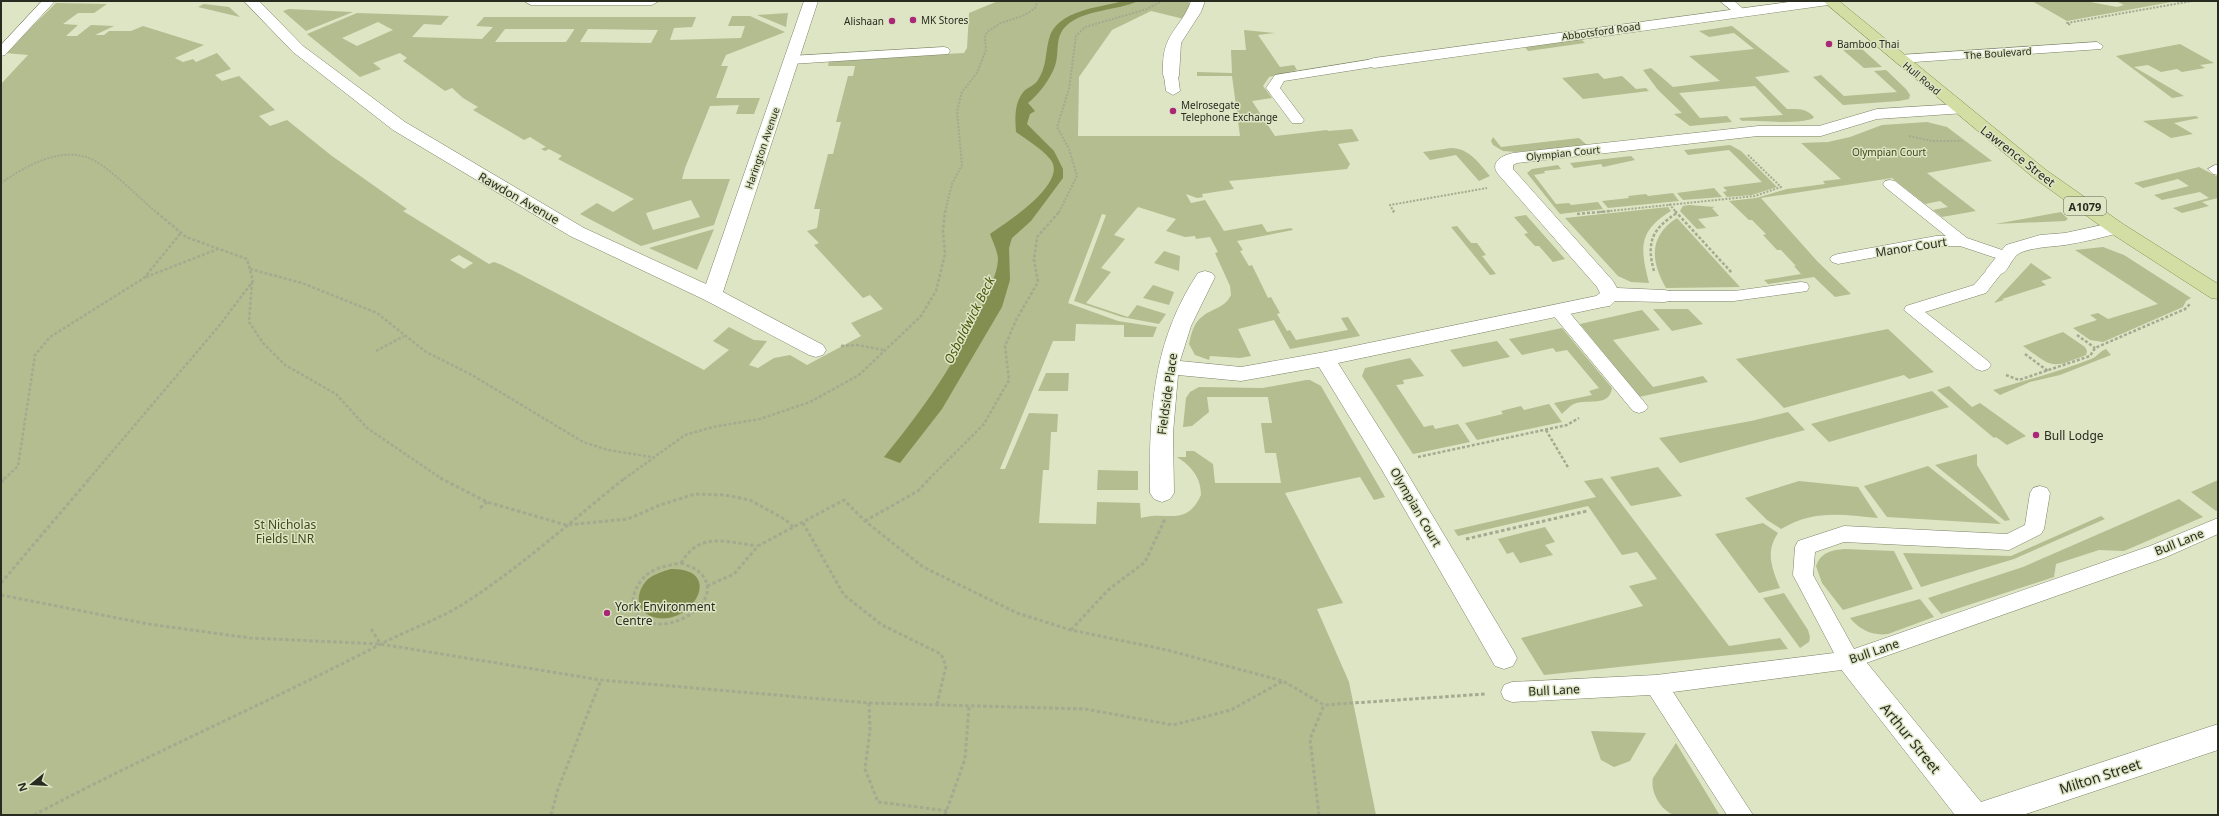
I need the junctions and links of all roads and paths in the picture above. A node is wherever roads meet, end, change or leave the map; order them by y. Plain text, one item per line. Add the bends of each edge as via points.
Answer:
1 (50, 1) edge
2 (251, 1) edge
3 (531, 1) edge
4 (652, 1) edge
5 (811, 1) edge
6 (1038, 1) edge
7 (1162, 1) edge
8 (1198, 1) edge
9 (1726, 1) edge
10 (1829, 1) edge
11 (2192, 1) edge
12 (1740, 12) junction
13 (2097, 46) joint
14 (944, 51) dead end
15 (1, 52) edge
16 (791, 60) junction
17 (1900, 60) junction
18 (1374, 63) joint
19 (1172, 84) dead end
20 (1959, 109) junction
21 (1297, 120) dead end
22 (1720, 135) junction
23 (1907, 136) dead end
24 (1994, 138) junction
25 (1, 183) edge
26 (1515, 184) junction
27 (1890, 184) dead end
28 (1669, 204) junction
29 (1394, 212) dead end
30 (1677, 213) junction
31 (1554, 227) junction
32 (2116, 228) junction
33 (181, 234) junction
34 (1962, 241) junction
35 (218, 249) junction
36 (1838, 259) dead end
37 (2001, 263) junction
38 (249, 268) junction
39 (1205, 277) dead end
40 (144, 278) junction
41 (253, 281) junction
42 (1801, 287) dead end
43 (2218, 292) edge
44 (1610, 294) junction
45 (1751, 294) junction
46 (712, 295) junction
47 (1664, 296) junction
48 (1558, 310) junction
49 (2077, 335) dead end
50 (404, 336) junction
51 (2095, 348) junction
52 (816, 350) joint
53 (884, 350) junction
54 (376, 351) dead end
55 (2025, 354) dead end
56 (1325, 359) junction
57 (1982, 365) joint
58 (1168, 366) junction
59 (2049, 371) junction
60 (1639, 407) dead end
61 (1579, 418) dead end
62 (1546, 430) junction
63 (652, 457) junction
64 (1390, 464) junction
65 (1569, 469) dead end
66 (1, 482) edge
67 (1162, 493) joint
68 (2040, 493) dead end
69 (487, 502) junction
70 (480, 508) dead end
71 (1587, 510) dead end
72 (865, 521) junction
73 (803, 523) junction
74 (566, 525) junction
75 (2218, 526) edge
76 (794, 528) junction
77 (758, 546) junction
78 (1438, 546) junction
79 (681, 564) junction
80 (1, 583) edge
81 (707, 586) junction
82 (1, 595) edge
83 (371, 629) dead end
84 (1071, 630) junction
85 (380, 644) junction
86 (1504, 658) dead end
87 (1849, 660) junction
88 (601, 680) junction
89 (1283, 681) junction
90 (1656, 685) junction
91 (1512, 692) joint
92 (868, 703) junction
93 (937, 704) junction
94 (1324, 705) junction
95 (969, 706) junction
96 (2218, 737) edge
97 (946, 813) edge
98 (34, 815) edge
99 (551, 815) edge
100 (1319, 815) edge
101 (1741, 815) edge
102 (1973, 815) edge
103 (1982, 815) edge

1 - 15 lane
2 - 46 street, Rawdon Avenue via 298,49 399,126 577,232
3 - 4 street
5 - 16 street, Harington Avenue
6 - 53 path via 1035,8 1025,15 1001,23 987,32 986,50 977,73 962,92 957,111 962,165 952,184 945,212 945,254 936,291 921,316
7 - 72 path via 1147,9 1085,27 1076,36 1068,89 1056,127 1069,149 1077,176 1058,214 1037,237 1034,260 1038,282 1016,320 1005,346 1009,380 984,424 918,491
8 - 19 street via 1195,12 1175,38
9 - 12 lane
10 - 12 street, Abbotsford Road
10 - 17 main road, Hull Road / A1079
11 - 13 path via 2067,23
12 - 18 street, Abbotsford Road
13 - 17 lane, The Boulevard
14 - 16 lane
16 - 46 street, Harington Avenue
17 - 20 main road, Hull Road / A1079
18 - 21 lane via 1280,78 1273,88
20 - 22 street, Olympian Court via 1877,114 1821,131 1758,131
20 - 24 main road, Lawrence Street / A1079
22 - 26 street, Olympian Court via 1513,158 1504,163 1504,170
22 - 28 path via 1743,150 1781,187 1755,196
23 - 24 path via 1949,142
24 - 32 main road, Lawrence Street / A1079
25 - 33 path via 42,161 55,157 87,158 102,166
26 - 29 path via 1390,206
26 - 31 street, Olympian Court
27 - 34 lane
28 - 30 path
28 - 31 path via 1558,216 1566,225
30 - 45 path
30 - 47 path via 1654,231 1650,246 1650,261
31 - 44 street, Olympian Court via 1606,284
32 - 37 street via 2065,239 2040,241 2013,249
32 - 43 main road, Lawrence Street / A1079
33 - 35 path
33 - 40 path
34 - 36 lane, Manor Court via 1936,241
34 - 37 lane, Manor Court
35 - 38 path via 247,259
35 - 40 path
37 - 57 lane via 1980,289 1912,310
38 - 41 path
38 - 50 path via 302,283 351,301 377,313
39 - 58 street, Fieldside Place via 1178,332
40 - 66 path via 50,337 35,355 18,466
41 - 69 path via 249,322 263,343 285,365 336,394 367,428 431,473
41 - 80 path via 219,326
42 - 45 lane
43 - 51 path via 2194,300 2185,309
44 - 47 street
44 - 48 street via 1603,301
45 - 47 lane
46 - 52 street, Rawdon Avenue
48 - 56 street
48 - 60 lane
49 - 51 path
50 - 54 path
50 - 63 path via 426,352 472,375 583,442 608,450
51 - 59 path via 2090,356
52 - 53 path via 857,345
53 - 63 path via 859,376 810,402 760,419 685,435
55 - 59 path
56 - 58 street via 1241,374
56 - 64 street, Olympian Court
57 - 59 path via 2018,380
58 - 67 street, Fieldside Place via 1161,429
61 - 62 path via 1567,425
62 - 64 path
62 - 65 path
63 - 74 path
64 - 78 street, Olympian Court
67 - 84 path via 1166,517 1145,562 1108,590
68 - 87 lane via 2034,529 2009,542 1844,534 1805,547 1803,575
69 - 70 path
69 - 74 path
71 - 78 path
72 - 73 path via 844,500
72 - 84 path via 923,568 1017,614
73 - 76 path
73 - 93 path via 844,595 882,625 941,654 946,666
74 - 76 path via 628,519 695,494 725,495 750,500 786,520
74 - 85 path via 518,567 458,608
75 - 87 lane, Bull Lane via 2157,552
76 - 77 path
77 - 79 path via 718,540 701,543 685,554
77 - 81 path via 734,574
78 - 86 street, Olympian Court
79 - 81 path via 697,569 703,575
79 - 81 path via 659,568 639,584 632,605 643,620 661,624 683,620 701,606 707,596
82 - 85 path via 148,624 234,636
83 - 85 path
84 - 89 path via 1167,650
85 - 88 path
85 - 98 path via 336,668 109,775
87 - 90 lane, Bull Lane
87 - 102 street, Arthur Street
88 - 92 path
88 - 99 path via 558,789
89 - 94 path
89 - 95 path via 1231,710 1173,725 1085,709
90 - 91 lane, Bull Lane
90 - 101 lane
91 - 94 path
92 - 93 path
92 - 97 path via 870,730 865,769 878,802
93 - 95 path
94 - 100 path via 1310,739
95 - 97 path via 965,759
96 - 103 street, Milton Street

